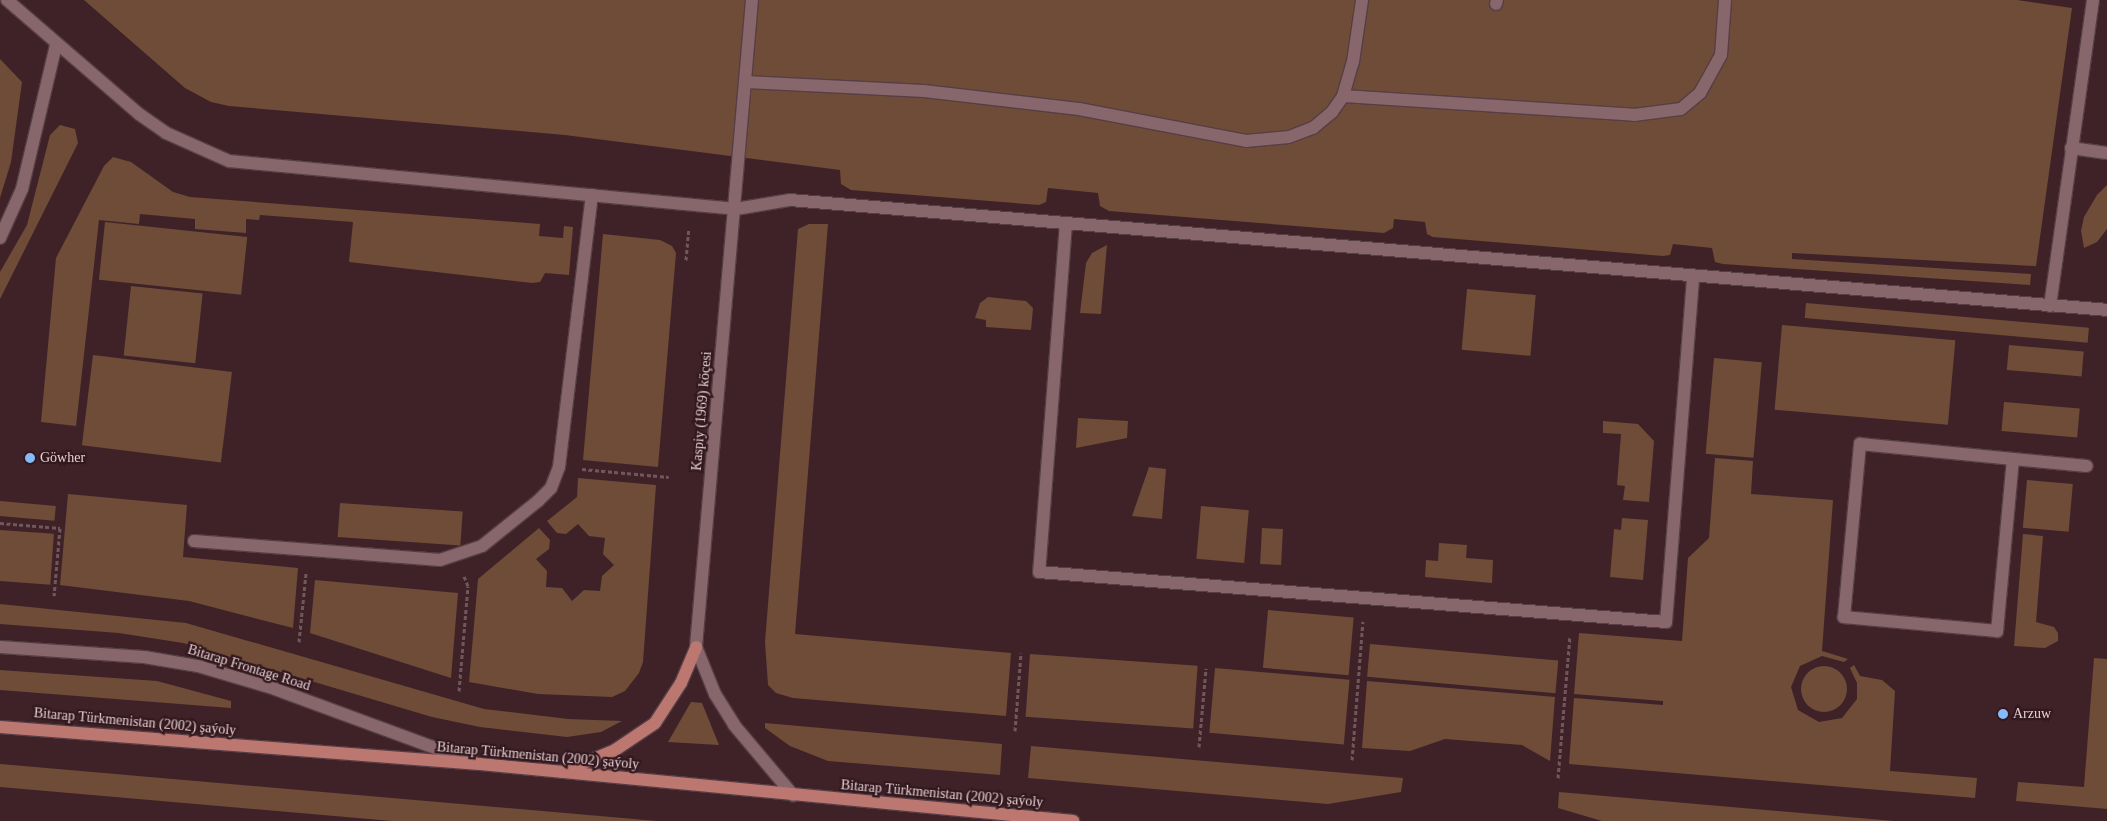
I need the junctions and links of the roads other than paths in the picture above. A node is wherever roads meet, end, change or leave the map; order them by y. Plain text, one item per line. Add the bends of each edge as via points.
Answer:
1 (7, 0) edge
2 (752, 0) edge
3 (1362, 0) edge
4 (1725, 0) edge
5 (2093, 0) edge
6 (56, 45) junction
7 (746, 82) junction
8 (1342, 96) junction
9 (2071, 148) junction
10 (2107, 153) edge
11 (592, 195) junction
12 (736, 209) junction
13 (1066, 223) junction
14 (0, 238) edge
15 (1693, 276) junction
16 (2050, 306) junction
17 (2107, 310) edge
18 (2013, 459) junction
19 (2088, 466) dead end
20 (194, 541) dead end
21 (0, 647) edge
22 (696, 647) junction
23 (0, 727) edge
24 (480, 764) junction
25 (559, 773) junction
26 (793, 795) junction
27 (1073, 821) edge

1 - 6 street
2 - 7 street, Kaspiy (1969) köçesi
3 - 8 street via 1353,62
4 - 8 street via 1721,55 1700,93 1681,109 1634,114
5 - 9 street
6 - 11 street via 166,133 229,161
6 - 14 street via 22,189
7 - 8 street via 924,91 1079,109 1246,141 1289,137 1313,128 1332,112
7 - 12 street, Kaspiy (1969) köçesi
9 - 10 street
9 - 16 street
11 - 12 street
11 - 20 street via 559,467 551,488 538,501 482,546 455,558 440,560
12 - 13 street via 790,200
12 - 22 street, Kaspiy (1969) köçesi
13 - 15 street
13 - 15 street via 1039,572 1666,622
15 - 16 street
16 - 17 street
18 - 18 street via 1860,444 1844,618 1997,632
18 - 19 street
21 - 24 street, Bitarap Frontage Road via 144,657 198,666 275,689
22 - 25 main road via 681,683 655,723 615,750
22 - 26 street, Kaspiy (1969) köçesi via 715,694 734,725
23 - 24 main road, Bitarap Türkmenistan (2002) şaýoly
24 - 25 main road, Bitarap Türkmenistan (2002) şaýoly
25 - 26 main road, Bitarap Türkmenistan (2002) şaýoly
26 - 27 main road, Bitarap Türkmenistan (2002) şaýoly

